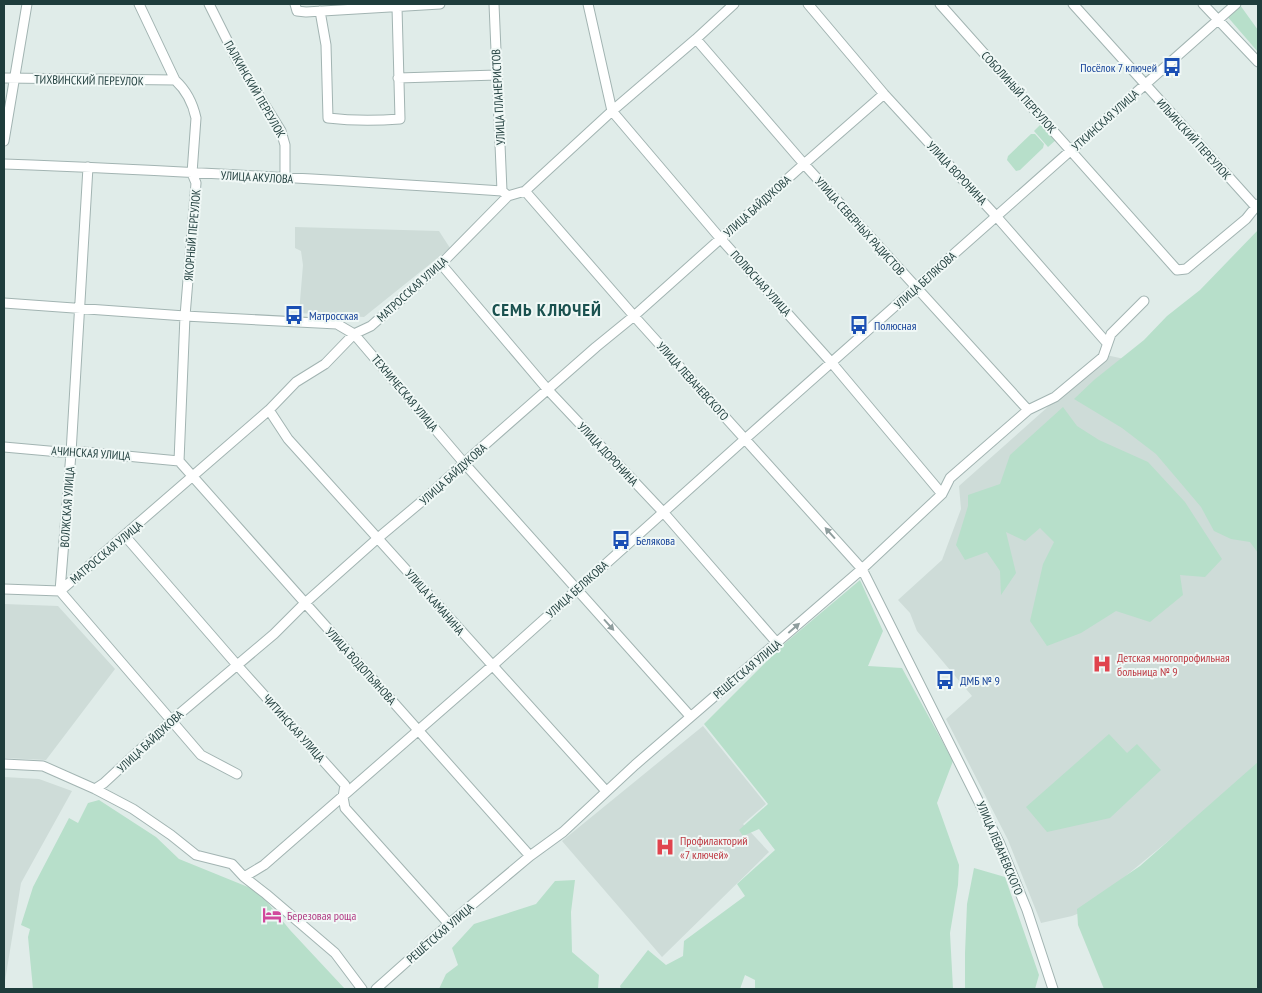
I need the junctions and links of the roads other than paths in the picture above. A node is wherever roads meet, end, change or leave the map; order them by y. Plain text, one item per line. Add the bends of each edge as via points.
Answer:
1 (27, 4) edge
2 (139, 4) edge
3 (209, 4) edge
4 (440, 4) edge
5 (494, 4) edge
6 (588, 4) edge
7 (734, 4) edge
8 (808, 4) edge
9 (940, 4) edge
10 (1073, 4) edge
11 (1203, 4) edge
12 (1236, 4) edge
13 (296, 7) edge
14 (397, 7) junction
15 (320, 11) junction
16 (1218, 20) junction
17 (696, 39) junction
18 (1258, 62) edge
19 (497, 74) junction
20 (4, 78) edge
21 (398, 78) junction
22 (14, 79) junction
23 (175, 80) junction
24 (1145, 84) junction
25 (884, 94) junction
26 (612, 110) junction
27 (4, 141) edge
28 (1071, 150) junction
29 (4, 164) edge
30 (804, 164) junction
31 (88, 167) junction
32 (192, 173) junction
33 (285, 178) junction
34 (525, 191) junction
35 (505, 193) junction
36 (1257, 205) edge
37 (996, 216) junction
38 (720, 238) junction
39 (441, 264) junction
40 (916, 288) junction
41 (1144, 301) dead end
42 (4, 303) edge
43 (79, 308) junction
44 (185, 316) junction
45 (634, 316) junction
46 (354, 334) junction
47 (1107, 343) junction
48 (832, 362) junction
49 (548, 390) junction
50 (269, 410) junction
51 (1028, 410) junction
52 (745, 439) junction
53 (4, 446) edge
54 (71, 453) junction
55 (178, 460) junction
56 (464, 463) junction
57 (194, 476) junction
58 (942, 494) junction
59 (664, 513) junction
60 (125, 536) junction
61 (378, 538) junction
62 (862, 569) junction
63 (4, 589) edge
64 (576, 589) junction
65 (60, 590) junction
66 (305, 603) junction
67 (778, 643) junction
68 (236, 665) junction
69 (492, 666) junction
70 (690, 716) junction
71 (170, 721) junction
72 (418, 730) junction
73 (4, 764) edge
74 (237, 774) dead end
75 (95, 789) junction
76 (606, 791) junction
77 (343, 797) junction
78 (530, 856) junction
79 (244, 877) junction
80 (449, 924) junction
81 (362, 989) edge
82 (376, 989) edge
83 (1053, 989) edge

1 - 22 street
2 - 23 street, ЯКОРНЫЙ ПЕРЕУЛОК
3 - 33 street, ПАЛКИНСКИЙ ПЕРЕУЛОК via 237,60 284,138
4 - 14 street
5 - 19 street, УЛИЦА ПЛАНЕРИСТОВ
6 - 26 street, ПОЛЮСНАЯ УЛИЦА
7 - 17 street, МАТРОССКАЯ УЛИЦА
8 - 25 street, УЛИЦА ВОРОНИНА
9 - 28 street, СОБОЛИНЫЙ ПЕРЕУЛОК
10 - 24 street, ИЛЬИНСКИЙ ПЕРЕУЛОК
11 - 16 street
12 - 16 street, УТКИНСКАЯ УЛИЦА
13 - 15 street
14 - 15 street
14 - 21 street
15 - 21 street via 326,45 328,118 358,121 400,119
16 - 18 street
16 - 24 street, УТКИНСКАЯ УЛИЦА
17 - 26 street, МАТРОССКАЯ УЛИЦА
17 - 30 street, УЛИЦА СЕВЕРНЫХ РАДИСТОВ
19 - 21 street
19 - 35 street, УЛИЦА ПЛАНЕРИСТОВ
20 - 22 street, ТИХВИНСКИЙ ПЕРЕУЛОК
22 - 23 street, ТИХВИНСКИЙ ПЕРЕУЛОК
22 - 27 street
23 - 32 street, ЯКОРНЫЙ ПЕРЕУЛОК via 194,110 196,138
24 - 28 street, УТКИНСКАЯ УЛИЦА
24 - 36 street, ИЛЬИНСКИЙ ПЕРЕУЛОК
25 - 30 street, УЛИЦА БАЙДУКОВА
25 - 37 street, УЛИЦА ВОРОНИНА
26 - 34 street, МАТРОССКАЯ УЛИЦА
26 - 38 street, ПОЛЮСНАЯ УЛИЦА
28 - 36 street, СОБОЛИНЫЙ ПЕРЕУЛОК via 1177,270 1186,269 1246,219
28 - 37 street, УТКИНСКАЯ УЛИЦА
29 - 31 street, УЛИЦА АКУЛОВА
30 - 38 street, УЛИЦА БАЙДУКОВА
30 - 40 street, УЛИЦА СЕВЕРНЫХ РАДИСТОВ
31 - 32 street, УЛИЦА АКУЛОВА
31 - 43 street, ВОЛЖСКАЯ УЛИЦА
32 - 33 street, УЛИЦА АКУЛОВА
32 - 44 street, ЯКОРНЫЙ ПЕРЕУЛОК via 196,183
33 - 35 street, УЛИЦА АКУЛОВА
34 - 35 street, МАТРОССКАЯ УЛИЦА
34 - 45 street, УЛИЦА ЛЕВАНЕВСКОГО
35 - 39 street, МАТРОССКАЯ УЛИЦА
37 - 40 street, УЛИЦА БЕЛЯКОВА
37 - 47 street, УЛИЦА ВОРОНИНА
38 - 45 street, УЛИЦА БАЙДУКОВА
38 - 48 street, ПОЛЮСНАЯ УЛИЦА
39 - 46 street, МАТРОССКАЯ УЛИЦА via 371,326
39 - 49 street, УЛИЦА ДОРОНИНА
40 - 48 street, УЛИЦА БЕЛЯКОВА
40 - 51 street, УЛИЦА СЕВЕРНЫХ РАДИСТОВ
41 - 47 street, РЕШЁТСКАЯ УЛИЦА via 1111,334
42 - 43 street, ТЕХНИЧЕСКАЯ УЛИЦА
43 - 44 street, ТЕХНИЧЕСКАЯ УЛИЦА
43 - 54 street, ВОЛЖСКАЯ УЛИЦА
44 - 46 street, ТЕХНИЧЕСКАЯ УЛИЦА via 337,324
44 - 55 street, ЯКОРНЫЙ ПЕРЕУЛОК
45 - 49 street, УЛИЦА БАЙДУКОВА
45 - 52 street, УЛИЦА ЛЕВАНЕВСКОГО
46 - 50 street, МАТРОССКАЯ УЛИЦА via 325,364 296,382
46 - 56 street, ТЕХНИЧЕСКАЯ УЛИЦА
47 - 51 street, РЕШЁТСКАЯ УЛИЦА via 1103,356 1056,397
48 - 52 street, УЛИЦА БЕЛЯКОВА
48 - 58 street, ПОЛЮСНАЯ УЛИЦА
49 - 56 street, УЛИЦА БАЙДУКОВА
49 - 59 street, УЛИЦА ДОРОНИНА
50 - 57 street, МАТРОССКАЯ УЛИЦА
50 - 61 street, УЛИЦА КАМАНИНА via 288,439
51 - 58 street, РЕШЁТСКАЯ УЛИЦА via 950,478
52 - 59 street, УЛИЦА БЕЛЯКОВА
62 -> 52 street, УЛИЦА ЛЕВАНЕВСКОГО
53 - 54 street, АЧИНСКАЯ УЛИЦА
54 - 55 street, АЧИНСКАЯ УЛИЦА
54 - 65 street, ВОЛЖСКАЯ УЛИЦА
55 - 57 street
56 - 61 street, УЛИЦА БАЙДУКОВА
56 - 64 street, ТЕХНИЧЕСКАЯ УЛИЦА
57 - 60 street, МАТРОССКАЯ УЛИЦА
57 - 66 street, УЛИЦА ВОДОПЬЯНОВА
58 - 62 street, РЕШЁТСКАЯ УЛИЦА
59 - 64 street, УЛИЦА БЕЛЯКОВА
59 - 67 street, УЛИЦА ДОРОНИНА
60 - 65 street, МАТРОССКАЯ УЛИЦА
60 - 68 street, ЧИТИНСКАЯ УЛИЦА
61 - 66 street, УЛИЦА БАЙДУКОВА
61 - 69 street, УЛИЦА КАМАНИНА
67 -> 62 street, РЕШЁТСКАЯ УЛИЦА
62 - 83 street, УЛИЦА ЛЕВАНЕВСКОГО via 1000,844
63 - 65 street, МАТРОССКАЯ УЛИЦА
64 - 69 street, УЛИЦА БЕЛЯКОВА
64 -> 70 street, ТЕХНИЧЕСКАЯ УЛИЦА
65 - 71 street
66 - 68 street, УЛИЦА БАЙДУКОВА
66 - 72 street, УЛИЦА ВОДОПЬЯНОВА
67 - 70 street, РЕШЁТСКАЯ УЛИЦА
68 - 71 street, УЛИЦА БАЙДУКОВА
68 - 77 street, ЧИТИНСКАЯ УЛИЦА via 345,785
69 - 72 street, УЛИЦА БЕЛЯКОВА
69 - 76 street, УЛИЦА КАМАНИНА
70 - 76 street, РЕШЁТСКАЯ УЛИЦА
71 - 74 street via 201,755
71 - 75 street, УЛИЦА БАЙДУКОВА via 112,777
72 - 77 street, УЛИЦА БЕЛЯКОВА
72 - 78 street, УЛИЦА ВОДОПЬЯНОВА
73 - 75 street via 43,766
75 - 79 street via 133,809 196,855 232,864
76 - 78 street, РЕШЁТСКАЯ УЛИЦА via 563,832
77 - 79 street, УЛИЦА БЕЛЯКОВА via 264,865
77 - 80 street, ЧИТИНСКАЯ УЛИЦА via 345,808
78 - 80 street, РЕШЁТСКАЯ УЛИЦА
79 - 81 street via 335,953
80 - 82 street, РЕШЁТСКАЯ УЛИЦА

